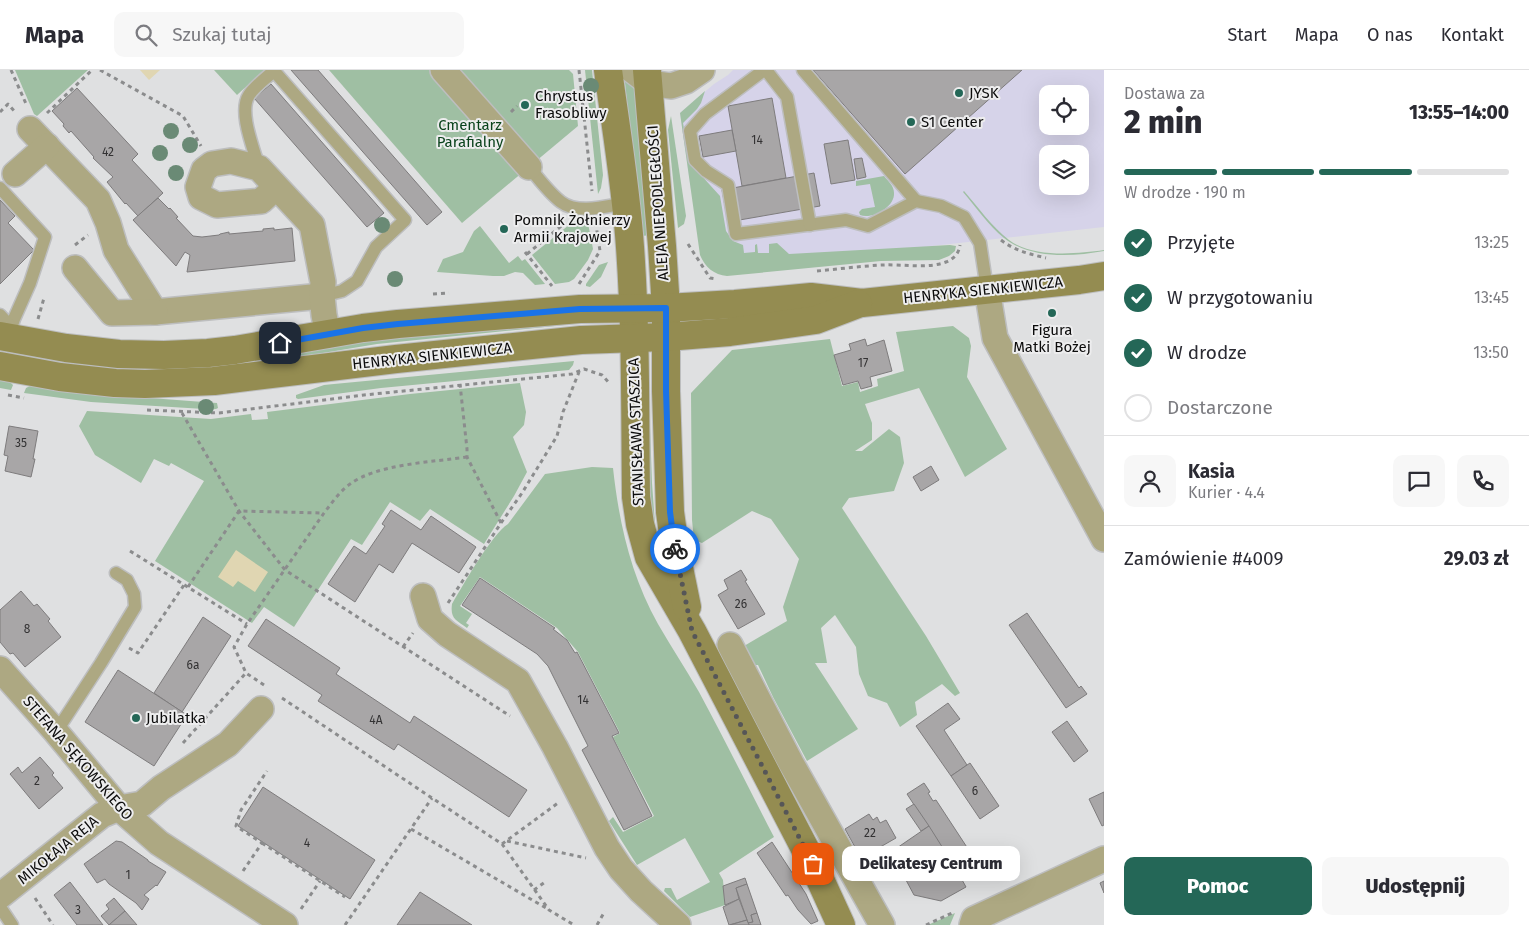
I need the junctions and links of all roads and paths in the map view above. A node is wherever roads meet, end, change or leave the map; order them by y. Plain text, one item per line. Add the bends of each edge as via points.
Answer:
1 (11, 70) edge
2 (92, 70) edge
3 (100, 70) edge
4 (443, 70) edge
5 (579, 70) edge
6 (608, 70) edge
7 (702, 70) edge
8 (765, 70) edge
9 (803, 70) edge
10 (643, 74) edge
11 (10, 106) dead end
12 (0, 112) edge
13 (38, 133) junction
14 (212, 164) junction
15 (259, 168) junction
16 (529, 168) joint
17 (8, 181) edge
18 (276, 187) junction
19 (916, 201) junction
20 (626, 203) junction
21 (594, 208) junction
22 (565, 223) dead end
23 (810, 224) junction
24 (1001, 240) dead end
25 (688, 244) dead end
26 (960, 244) dead end
27 (600, 251) dead end
28 (1054, 258) dead end
29 (75, 268) dead end
30 (809, 272) dead end
31 (1104, 276) edge
32 (722, 280) dead end
33 (987, 290) junction
34 (556, 291) dead end
35 (322, 296) junction
36 (862, 303) junction
37 (666, 308) junction
38 (634, 310) junction
39 (155, 312) junction
40 (5, 329) edge
41 (328, 335) junction
42 (666, 337) junction
43 (633, 338) junction
44 (0, 366) edge
45 (578, 372) dead end
46 (182, 413) dead end
47 (466, 457) dead end
48 (239, 511) junction
49 (324, 513) junction
50 (501, 522) dead end
51 (1104, 538) edge
52 (130, 551) dead end
53 (285, 570) junction
54 (116, 573) dead end
55 (184, 585) junction
56 (188, 588) junction
57 (423, 596) dead end
58 (248, 624) junction
59 (692, 631) junction
60 (730, 645) dead end
61 (128, 648) dead end
62 (0, 669) edge
63 (246, 673) junction
64 (270, 698) junction
65 (514, 719) dead end
66 (56, 732) junction
67 (177, 749) dead end
68 (267, 772) dead end
69 (577, 789) junction
70 (432, 798) junction
71 (120, 808) junction
72 (411, 829) junction
73 (506, 840) junction
74 (262, 843) junction
75 (502, 844) junction
76 (588, 858) dead end
77 (1104, 859) edge
78 (243, 872) dead end
79 (320, 880) junction
80 (546, 882) dead end
81 (534, 890) junction
82 (30, 891) dead end
83 (0, 896) edge
84 (345, 897) dead end
85 (0, 907) edge
86 (549, 910) junction
87 (605, 911) dead end
88 (293, 917) edge
89 (962, 919) edge
90 (12, 925) edge
91 (53, 925) edge
92 (345, 925) edge
93 (574, 925) edge
94 (597, 925) edge
95 (678, 925) edge
96 (841, 925) edge
97 (882, 925) edge
98 (926, 925) edge

1 - 13 path
2 - 13 path
3 - 14 path via 183,116
4 - 16 street
5 - 21 path
6 - 20 street, ALEJA NIEPODLEGŁOŚCI
7 - 10 street via 671,86
8 - 23 lane via 786,97
8 - 23 lane via 705,114 690,131 695,160 728,185 736,234
9 - 19 lane
10 - 37 street, ALEJA NIEPODLEGŁOŚCI
11 - 12 path via 8,104
13 - 17 street
13 - 39 street via 98,200 116,250
14 - 15 street via 231,160
14 - 18 street via 204,170 198,187 202,197 217,205 260,200
15 - 18 street
15 - 35 lane via 245,104 249,94 274,71 405,220 376,248 357,281 342,291
16 - 21 lane via 561,203 572,208
17 - 40 lane via 45,237 30,283
18 - 35 street via 312,225 323,282
19 - 23 lane via 868,226 846,220
19 - 33 lane via 941,206 964,217 980,242
20 - 21 lane
20 - 38 street, ALEJA NIEPODLEGŁOŚCI
21 - 27 path
22 - 34 path via 526,253
24 - 28 path via 1019,251
25 - 32 path via 710,278
26 - 30 path via 960,251 955,257 939,264
29 - 39 street via 112,313
31 - 33 street, HENRYKA SIENKIEWICZA
33 - 36 street, HENRYKA SIENKIEWICZA
33 - 51 street via 995,338
35 - 39 street
35 - 41 street
36 - 37 street, HENRYKA SIENKIEWICZA via 811,297
36 - 42 street, HENRYKA SIENKIEWICZA via 816,320
37 - 38 street, HENRYKA SIENKIEWICZA
37 - 42 street, ALEJA NIEPODLEGŁOŚCI
38 - 41 street, HENRYKA SIENKIEWICZA via 580,309 398,324
38 - 43 street, STANISŁAWA STASZICA
40 - 41 street, HENRYKA SIENKIEWICZA via 66,348 164,355 235,350
42 - 43 street, HENRYKA SIENKIEWICZA
42 - 59 street, STANISŁAWA STASZICA via 670,512
43 - 44 street, HENRYKA SIENKIEWICZA via 582,340 179,383 87,381
43 - 59 street, STANISŁAWA STASZICA via 636,497 640,524 649,557
45 - 50 path via 557,436
46 - 48 path
47 - 49 path via 394,467 363,476 350,484
48 - 49 path
48 - 53 path
48 - 56 path
49 - 53 path
52 - 55 path
53 - 58 path
53 - 65 path
54 - 66 lane via 127,580 134,594 135,607
55 - 56 path
55 - 61 path via 138,653
56 - 58 path
57 - 69 street via 430,619 518,681
58 - 63 path via 234,647
59 - 96 street, STANISŁAWA STASZICA via 813,864
60 - 97 street via 791,763
62 - 66 street, STEFANA SĘKOWSKIEGO
63 - 64 path
63 - 67 path
64 - 70 path
64 - 71 street, MIKOŁAJA REJA via 228,744 142,804
66 - 71 street, STEFANA SĘKOWSKIEGO
68 - 74 path via 241,810 236,826
69 - 73 path
69 - 95 street via 621,869
70 - 72 path
70 - 75 path
71 - 83 street, MIKOŁAJA REJA via 102,815
71 - 88 street, STEFANA SĘKOWSKIEGO via 159,843
72 - 86 path
72 - 92 path
73 - 75 path
73 - 76 path
74 - 78 path
74 - 79 path
75 - 81 path
77 - 89 street via 974,918
79 - 84 path
79 - 88 path
80 - 81 path
81 - 86 path
82 - 91 path
85 - 90 lane
86 - 93 path
87 - 94 path
89 - 98 path

